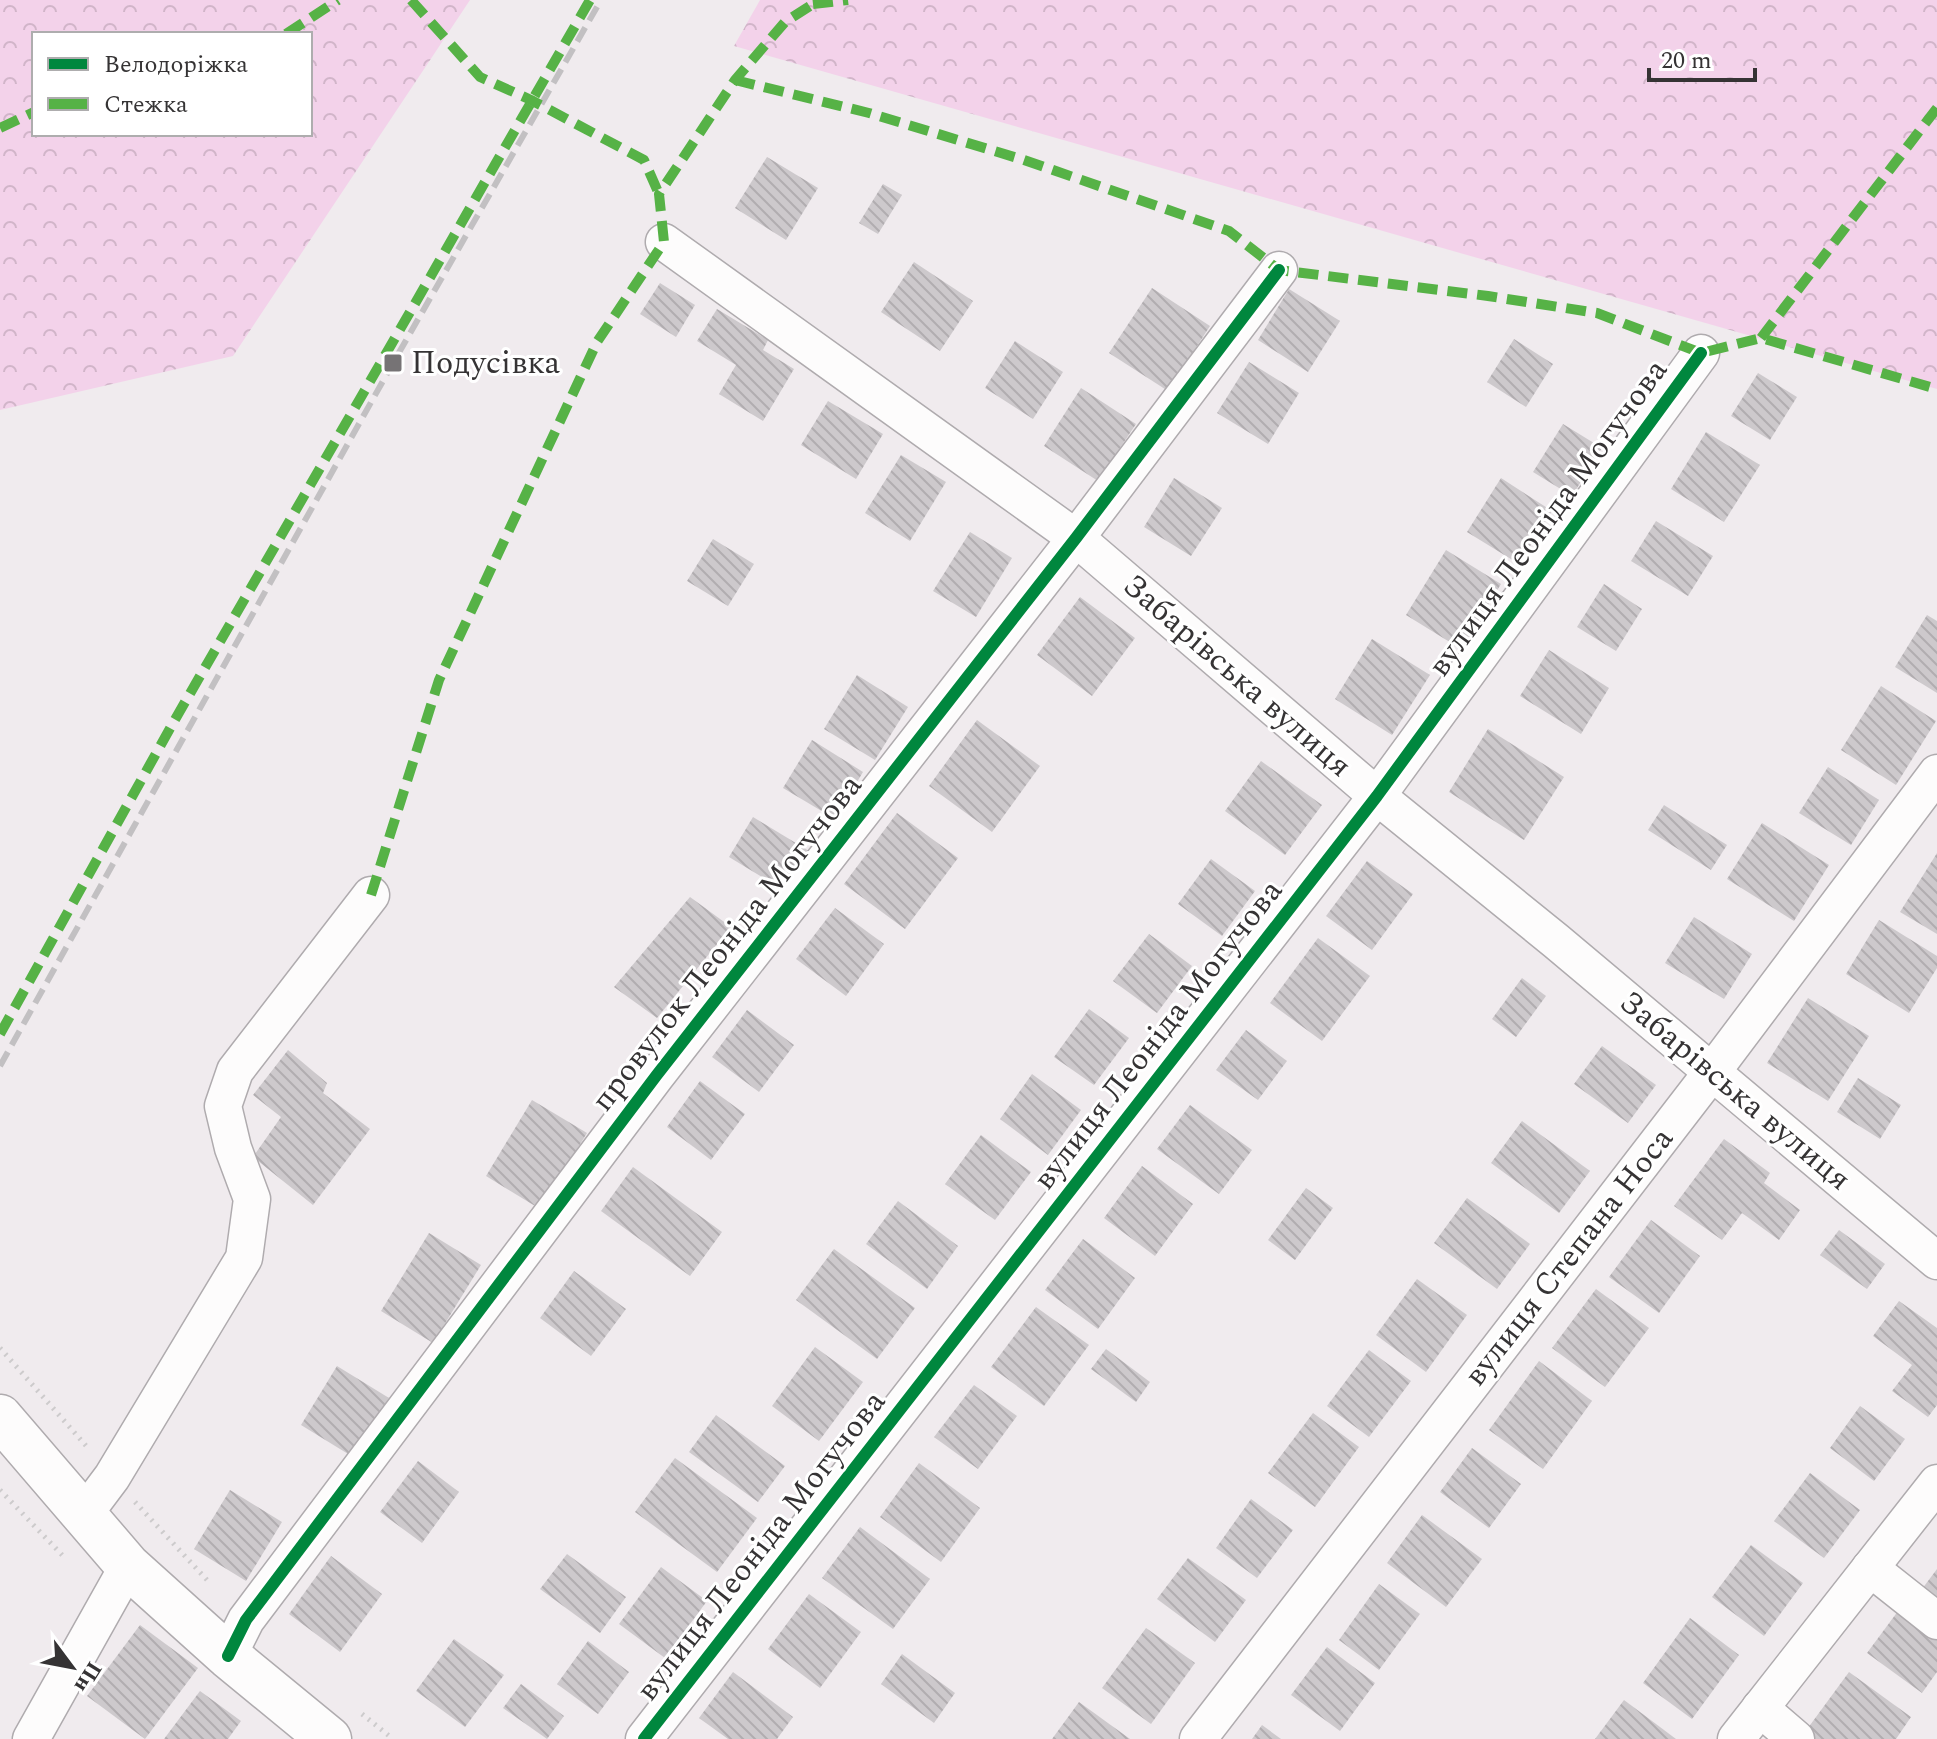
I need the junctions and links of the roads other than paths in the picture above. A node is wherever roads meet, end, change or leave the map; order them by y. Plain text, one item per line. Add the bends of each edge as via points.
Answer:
1 (664, 242) dead end
2 (1279, 270) dead end
3 (1701, 353) dead end
4 (1076, 538) junction
5 (1937, 773) edge
6 (1377, 796) junction
7 (371, 895) dead end
8 (1712, 1072) junction
9 (1937, 1261) edge
10 (0, 1417) edge
11 (1937, 1483) edge
12 (85, 1513) junction
13 (128, 1566) junction
14 (1870, 1568) junction
15 (1937, 1621) edge
16 (237, 1638) junction
17 (1760, 1708) junction
18 (342, 1724) edge
19 (31, 1739) edge
20 (644, 1739) edge
21 (1198, 1739) edge
22 (1736, 1739) edge
23 (1796, 1739) edge

1 - 4 street, Забарівська вулиця
2 - 4 street, провулок Леоніда Могучова
3 - 6 street, вулиця Леоніда Могучова
4 - 6 street, Забарівська вулиця
4 - 16 street, провулок Леоніда Могучова via 656,1076
5 - 8 street, вулиця Степана Носа
6 - 8 street, Забарівська вулиця
6 - 20 street, вулиця Леоніда Могучова
7 - 12 street via 235,1071 223,1106 252,1199 244,1258
8 - 9 street, Забарівська вулиця
8 - 21 street, вулиця Степана Носа
10 - 12 main road
11 - 14 street
12 - 13 main road
13 - 16 main road
13 - 19 street
14 - 15 street
14 - 17 street
16 - 18 main road
17 - 22 street
17 - 23 street

